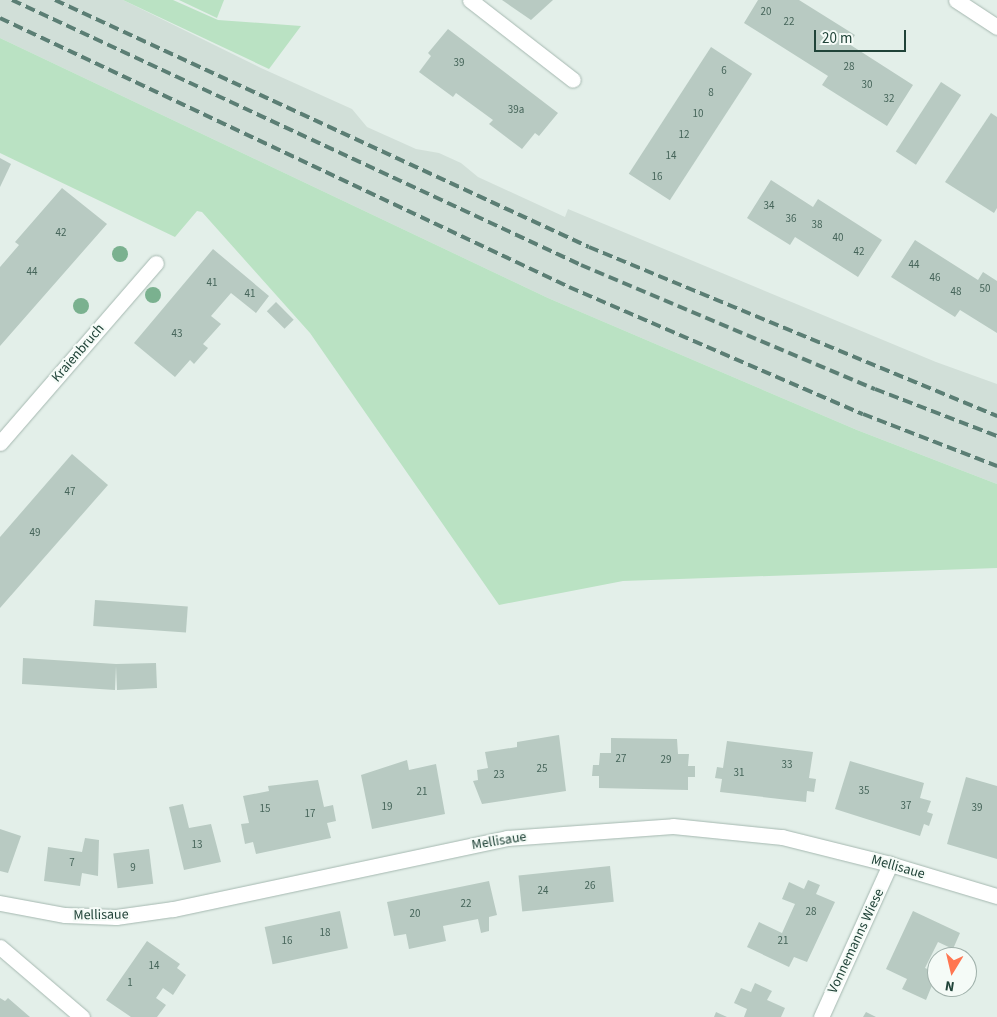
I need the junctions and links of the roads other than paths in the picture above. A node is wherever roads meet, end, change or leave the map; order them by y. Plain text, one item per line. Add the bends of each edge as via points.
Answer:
1 (470, 0) edge
2 (956, 0) edge
3 (997, 26) edge
4 (573, 80) dead end
5 (156, 264) dead end
6 (0, 443) edge
7 (890, 864) junction
8 (997, 896) edge
9 (0, 904) edge
10 (0, 947) edge
11 (82, 1017) edge
12 (821, 1017) edge

1 - 4 street
2 - 3 street
5 - 6 street, Kraienbruch
7 - 8 street, Mellisaue
7 - 9 street, Mellisaue via 782,837 673,826 508,838 193,906 116,918 65,915
7 - 12 street, Vonnemanns Wiese
10 - 11 street

